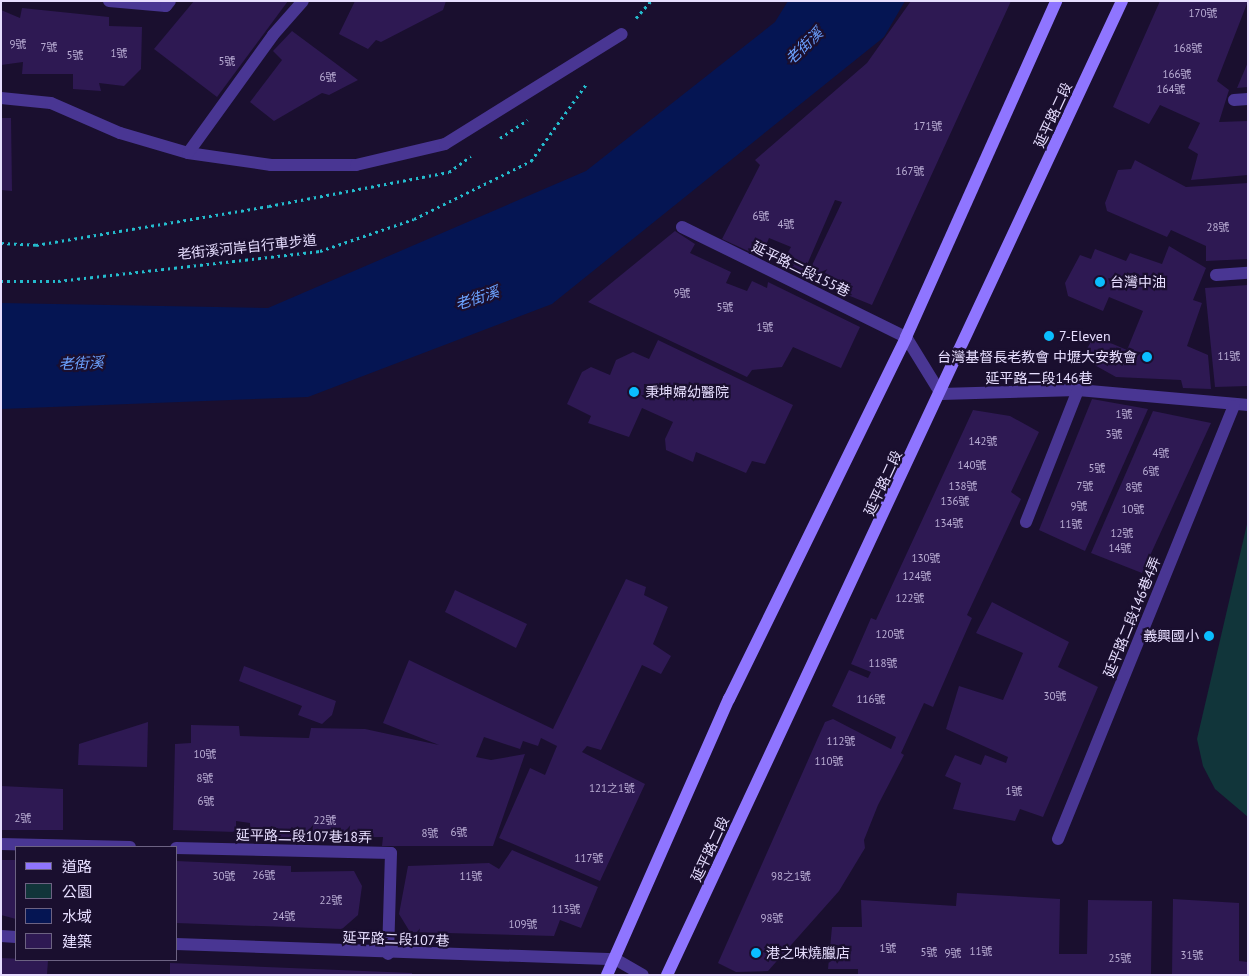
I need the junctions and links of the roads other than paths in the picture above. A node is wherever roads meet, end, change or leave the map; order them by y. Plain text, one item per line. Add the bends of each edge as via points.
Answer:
1 (109, 1) edge
2 (303, 1) edge
3 (1056, 1) edge
4 (1122, 1) edge
5 (168, 3) edge
6 (622, 34) dead end
7 (1, 98) edge
8 (1248, 99) edge
9 (1234, 100) dead end
10 (188, 153) junction
11 (682, 227) dead end
12 (1248, 273) edge
13 (1216, 275) dead end
14 (906, 338) junction
15 (1078, 390) junction
16 (940, 394) junction
17 (1234, 406) junction
18 (1248, 406) edge
19 (1026, 522) dead end
20 (1058, 839) dead end
21 (1, 844) edge
22 (87, 846) edge
23 (178, 848) edge
24 (1, 936) edge
25 (15, 937) edge
26 (178, 944) edge
27 (388, 954) junction
28 (615, 959) junction
29 (607, 975) edge
30 (643, 975) edge
31 (667, 975) edge

1 - 5 lane
2 - 10 lane via 273,35
3 - 14 main road
4 - 16 main road, 延平路二段
6 - 10 lane via 445,144 356,165 270,165
7 - 10 lane via 51,103 120,133
8 - 9 lane
11 - 14 lane, 延平路二段155巷
12 - 13 lane
14 - 16 lane
14 - 28 main road via 729,700
15 - 16 lane, 延平路二段146巷
15 - 17 lane, 延平路二段146巷
15 - 19 lane
16 - 31 main road, 延平路二段
17 - 18 lane, 延平路二段146巷
17 - 20 lane, 延平路二段146巷4弄
21 - 22 lane
23 - 27 lane, 延平路二段107巷18弄 via 391,853
24 - 25 lane
26 - 27 lane, 延平路二段107巷
27 - 28 lane, 延平路二段107巷
28 - 29 main road
28 - 30 lane

